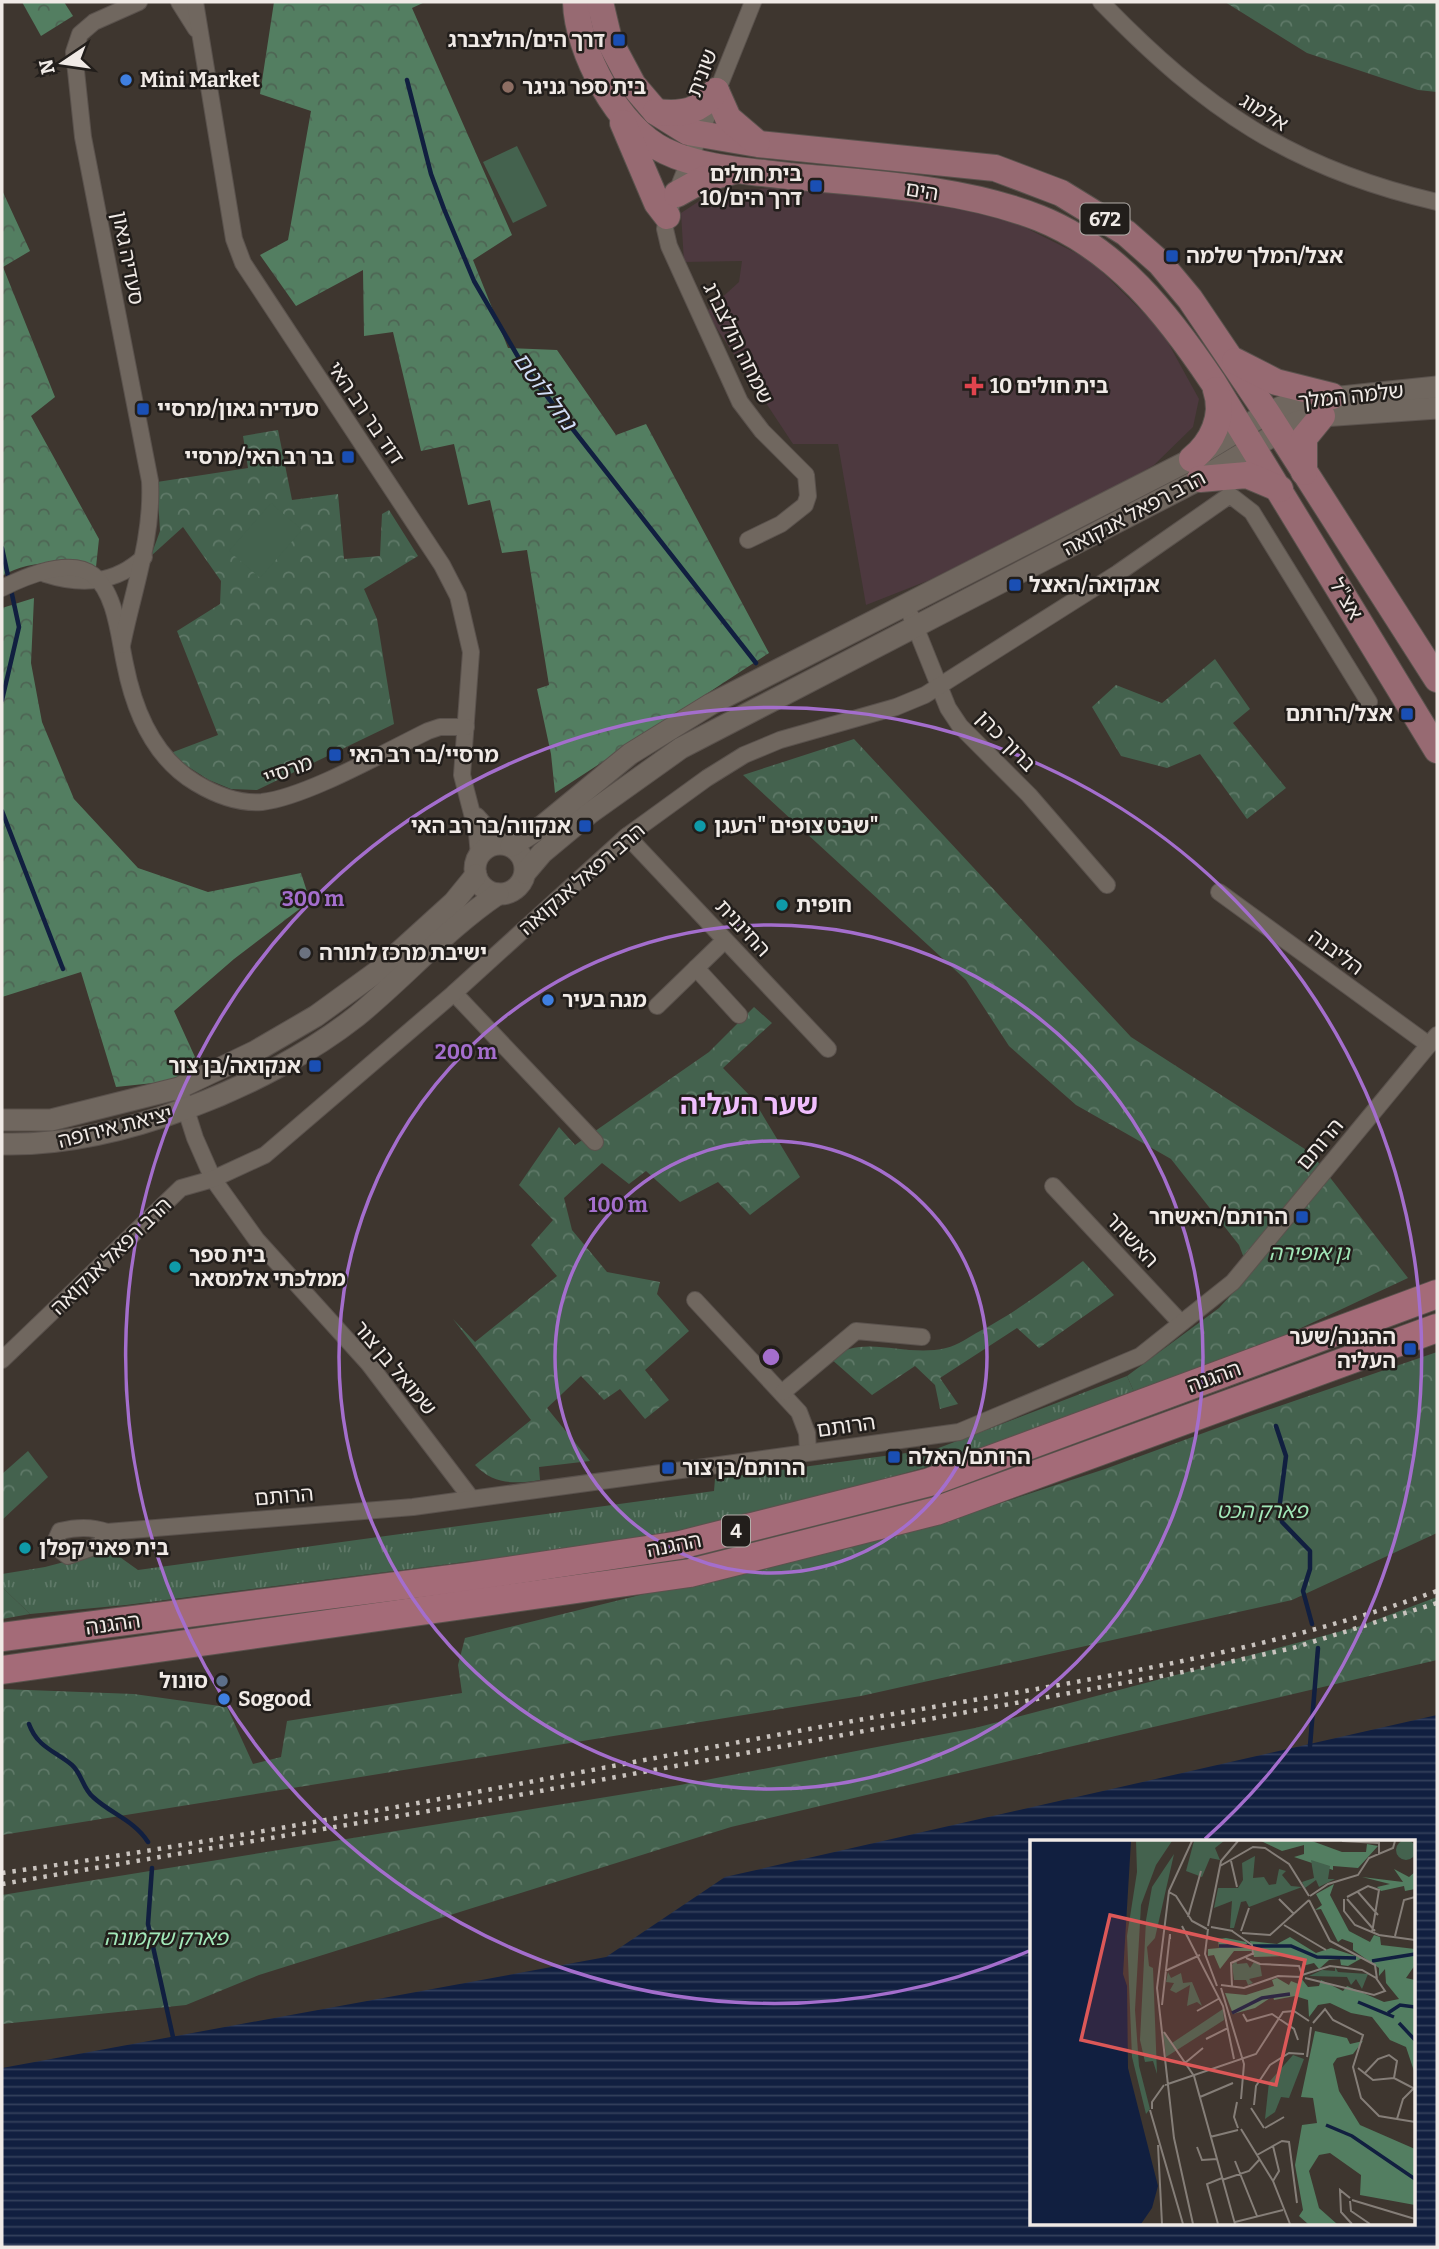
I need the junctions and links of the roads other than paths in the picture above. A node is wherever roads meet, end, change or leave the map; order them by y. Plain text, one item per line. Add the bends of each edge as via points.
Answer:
1 (139, 2) edge
2 (179, 2) edge
3 (195, 2) edge
4 (576, 2) edge
5 (600, 2) edge
6 (753, 2) edge
7 (1101, 2) edge
8 (203, 44) junction
9 (716, 91) junction
10 (615, 106) junction
11 (656, 111) junction
12 (701, 136) junction
13 (758, 144) junction
14 (691, 160) junction
15 (753, 172) junction
16 (1437, 202) edge
17 (672, 205) junction
18 (1231, 359) junction
19 (1213, 382) junction
20 (1437, 387) edge
21 (1327, 406) junction
22 (1437, 408) edge
23 (1273, 423) junction
24 (1247, 439) junction
25 (1196, 469) junction
26 (1304, 472) junction
27 (1280, 489) junction
28 (1230, 495) joint
29 (748, 540) dead end
30 (144, 557) junction
31 (99, 581) junction
32 (2, 588) edge
33 (907, 606) junction
34 (916, 628) junction
35 (122, 645) junction
36 (1437, 679) edge
37 (939, 687) junction
38 (1369, 702) dead end
39 (466, 727) junction
40 (1437, 750) edge
41 (470, 806) junction
42 (627, 836) junction
43 (506, 845) junction
44 (477, 866) junction
45 (525, 873) junction
46 (1107, 885) dead end
47 (1219, 892) dead end
48 (498, 894) junction
49 (725, 940) junction
50 (696, 968) junction
51 (454, 993) junction
52 (657, 1006) dead end
53 (739, 1015) dead end
54 (1433, 1040) edge
55 (828, 1049) dead end
56 (180, 1088) junction
57 (186, 1110) junction
58 (2, 1120) edge
59 (596, 1142) dead end
60 (2, 1144) edge
61 (213, 1179) junction
62 (1054, 1186) dead end
63 (1437, 1294) edge
64 (695, 1300) dead end
65 (1181, 1324) junction
66 (1437, 1328) edge
67 (922, 1337) dead end
68 (2, 1360) edge
69 (783, 1392) junction
70 (808, 1452) junction
71 (471, 1498) junction
72 (107, 1532) dead end
73 (2, 1637) edge
74 (2, 1670) edge

1 - 30 street, סעדיה גאון via 94,22 80,34 74,51 83,137 150,481
2 - 8 street, דוד בר רב האי
3 - 8 street, דוד בר רב האי
4 - 10 main road, הים / 672 via 584,41
5 - 11 main road, הים / 672 via 620,66
6 - 9 street, שונית
7 - 16 street, אלמוג via 1164,64 1236,121 1321,165
8 - 39 street, דוד בר רב האי via 237,251 451,579 471,652
9 - 11 main road via 689,112
9 - 12 street, שונית
9 - 13 main road via 728,118
10 - 14 main road, הים / 672 via 650,143
10 - 17 main road via 657,203
11 - 12 main road, הים / 672
12 - 13 main road, הים / 672
12 - 14 street, שונית
13 - 18 main road, הים / 672 via 995,168 1061,192 1126,233 1160,263
14 - 15 main road, הים / 672
14 - 17 street, שמחה הולצברג
15 - 17 main road via 716,174
15 - 19 main road, הים / 672 via 911,189 989,202 1039,218 1071,234 1129,276 1175,325
17 - 29 street, שמחה הולצברג via 665,229 668,246 740,402 806,475 805,505 781,524
18 - 21 main road
18 - 23 main road, הים / 672
19 - 24 main road, הים / 672
19 - 25 main road via 1219,398 1217,423
20 - 21 street, שלמה המלך
21 - 22 street, שלמה המלך
21 - 23 street, שלמה המלך via 1293,402
21 - 26 main road via 1304,438
23 - 24 street, הרב רפאל אנקואה
23 - 26 main road, אצ"ל / 672
24 - 25 street, הרב רפאל אנקואה
24 - 27 main road, אצ"ל / 672
25 - 27 main road via 1247,475
25 - 33 street, הרב רפאל אנקואה
25 - 34 street, הרב רפאל אנקואה
26 - 36 main road, אצ"ל / 672
27 - 40 main road, אצ"ל / 672
28 - 37 street, הרב רפאל אנקואה
28 - 38 street, אצ"ל via 1252,512
30 - 31 street via 127,571
30 - 35 street, מרסיי
31 - 32 street via 74,581 45,573
31 - 35 street, מרסיי
33 - 34 street, ברוך כהן
33 - 43 street, הרב רפאל אנקואה via 674,726 630,754 528,837
34 - 37 street, ברוך כהן
34 - 45 street, הרב רפאל אנקואה via 681,748 590,813
35 - 39 street, מרסיי via 132,695 160,750 191,780 236,800 263,802 293,794 428,731
37 - 42 street, הרב רפאל אנקואה via 896,707 744,755
37 - 46 street, ברוך כהן via 960,726
39 - 41 street, דוד בר רב האי via 462,775
41 - 43 street, דוד בר רב האי
41 - 44 street, דוד בר רב האי via 477,832
42 - 49 street, החיננית
42 - 51 street, הרב רפאל אנקואה
43 - 44 street via 491,845
43 - 45 street via 523,857
44 - 48 street via 485,889
44 - 56 street via 454,902 339,1001 256,1051
45 - 48 street via 513,891
47 - 54 street, הליבנה
48 - 57 street, הרב רפאל אנקואה via 328,1036
49 - 50 street
49 - 55 street, החיננית
50 - 52 street
50 - 53 street
51 - 59 street
51 - 61 street, הרב רפאל אנקואה via 265,1155
54 - 65 street, הרותם via 1233,1282
56 - 57 street, שמואל בן צור
56 - 58 street, יציאת אירופה via 51,1120
57 - 60 street, יציאת אירופה via 88,1138 40,1145
57 - 61 street, שמואל בן צור
61 - 68 street, הרב רפאל אנקואה via 181,1188
61 - 71 street, שמואל בן צור via 256,1239 369,1364
62 - 65 street, האשחר
63 - 73 highway, ההגנה / 4 via 930,1482 680,1545
64 - 69 street
65 - 70 street, הרותם via 1139,1356 960,1432
66 - 74 highway, ההגנה / 4 via 936,1511 690,1573
67 - 69 street via 856,1331
69 - 70 street via 799,1412
70 - 71 street, הרותם
71 - 72 street, הרותם via 413,1507

